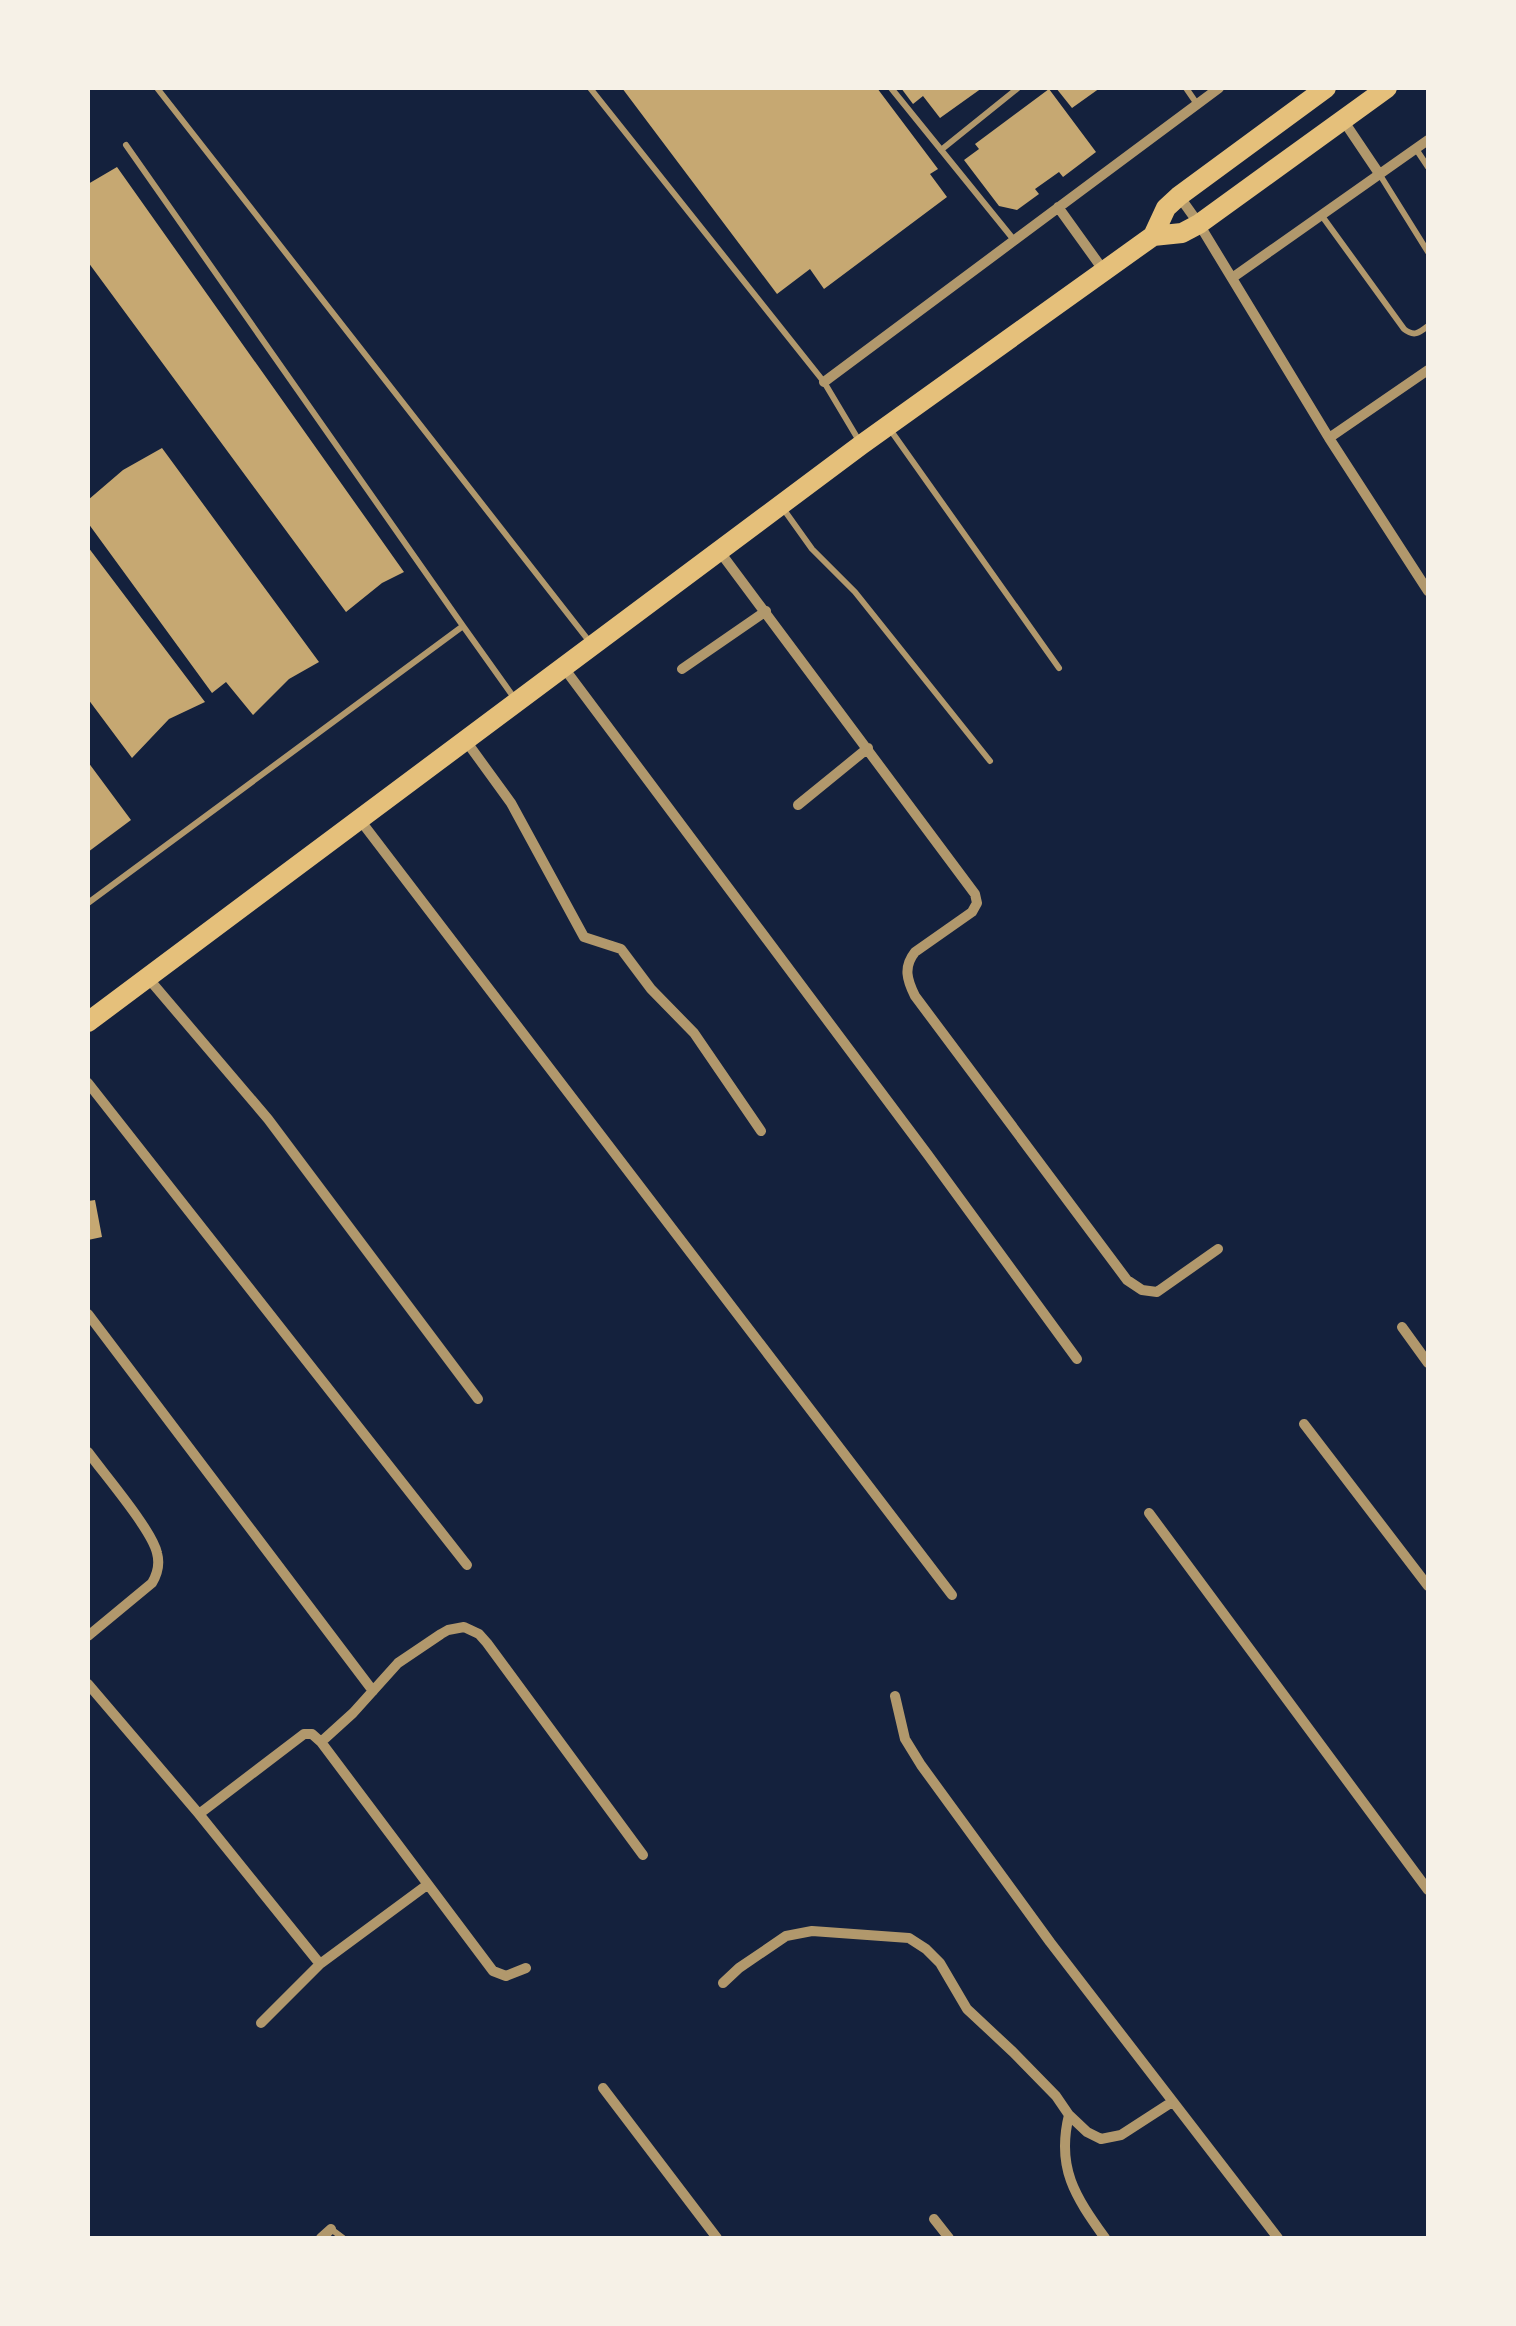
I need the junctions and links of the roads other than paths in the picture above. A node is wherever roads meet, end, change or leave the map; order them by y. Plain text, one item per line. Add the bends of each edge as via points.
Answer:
1 (157, 88) edge
2 (590, 88) edge
3 (891, 88) edge
4 (1018, 88) edge
5 (1186, 88) edge
6 (1219, 88) edge
7 (1326, 88) edge
8 (1401, 88) edge
9 (1383, 91) edge
10 (1197, 104) junction
11 (1344, 120) junction
12 (1428, 140) edge
13 (126, 145) dead end
14 (1416, 149) junction
15 (942, 150) junction
16 (1428, 167) edge
17 (1380, 175) junction
18 (1179, 196) junction
19 (1058, 208) junction
20 (1322, 216) junction
21 (1199, 224) junction
22 (1153, 236) junction
23 (1014, 240) junction
24 (1428, 252) edge
25 (1104, 271) junction
26 (1232, 278) junction
27 (1428, 326) edge
28 (1428, 370) edge
29 (824, 382) junction
30 (888, 427) junction
31 (1329, 438) junction
32 (861, 445) junction
33 (781, 505) junction
34 (720, 552) junction
35 (1428, 591) edge
36 (766, 610) junction
37 (463, 626) junction
38 (593, 646) junction
39 (564, 668) junction
40 (1058, 668) dead end
41 (682, 669) dead end
42 (518, 703) junction
43 (466, 740) junction
44 (868, 748) junction
45 (990, 762) dead end
46 (798, 805) dead end
47 (360, 820) junction
48 (88, 903) edge
49 (148, 978) junction
50 (88, 1022) edge
51 (88, 1083) edge
52 (761, 1131) dead end
53 (1218, 1249) dead end
54 (88, 1314) edge
55 (1402, 1327) dead end
56 (1077, 1359) dead end
57 (1428, 1363) edge
58 (478, 1399) dead end
59 (1304, 1424) dead end
60 (88, 1452) edge
61 (1149, 1513) dead end
62 (467, 1565) dead end
63 (1428, 1586) edge
64 (952, 1595) dead end
65 (88, 1636) edge
66 (88, 1684) edge
67 (373, 1691) junction
68 (895, 1696) dead end
69 (321, 1742) junction
70 (199, 1814) junction
71 (643, 1855) dead end
72 (427, 1885) junction
73 (1428, 1890) edge
74 (320, 1964) junction
75 (526, 1968) dead end
76 (724, 1983) dead end
77 (261, 2023) dead end
78 (603, 2088) dead end
79 (1172, 2102) junction
80 (1069, 2115) junction
81 (934, 2219) dead end
82 (332, 2229) joint
83 (321, 2238) edge
84 (343, 2238) edge
85 (717, 2238) edge
86 (949, 2238) edge
87 (1105, 2238) edge
88 (1278, 2238) edge

1 - 38 lane
2 - 29 lane
3 - 15 lane
4 - 15 lane
5 - 10 lane
6 - 10 street
7 - 18 main road
8 - 9 main road
9 - 11 main road
10 - 19 street
11 - 17 street
11 - 21 main road
12 - 14 street
13 - 37 lane
14 - 16 lane
14 - 17 street
15 - 23 lane
17 - 20 street
17 - 24 lane
18 - 21 street
18 - 22 main road
19 - 23 street
19 - 25 street
20 - 26 street
20 - 27 lane via 1404,329 1417,334
21 - 22 main road
21 - 26 street
22 - 25 main road
23 - 29 street
25 - 30 main road
26 - 31 street
28 - 31 street
29 - 32 lane
30 - 32 main road
30 - 40 lane
31 - 35 street
32 - 33 main road
33 - 34 main road
33 - 45 lane
34 - 36 street
34 - 38 main road
36 - 41 street
36 - 44 street
37 - 42 lane
37 - 48 lane
38 - 39 main road
39 - 42 main road
39 - 56 street
42 - 43 main road
43 - 47 main road
43 - 52 street via 511,804 584,937 621,949 694,1033
44 - 46 street
44 - 53 street via 977,903 910,960 908,982 915,996 1127,1280 1157,1292
47 - 49 main road
47 - 64 street
49 - 50 main road
49 - 58 street via 268,1119
51 - 62 street
54 - 67 street
55 - 57 street
59 - 63 street
60 - 65 street via 150,1536 158,1572
61 - 73 street
66 - 70 street
67 - 69 street
67 - 71 street via 398,1663 448,1630 464,1627 479,1634
68 - 79 street via 906,1739 922,1765
69 - 70 street via 304,1734
69 - 72 street
70 - 74 street
72 - 74 street
72 - 75 street via 493,1972 506,1976
74 - 77 street
76 - 80 street via 786,1936 908,1938 940,1963 967,2009
78 - 85 street
79 - 80 street via 1111,2138 1088,2132
79 - 88 street
80 - 87 street via 1064,2159 1076,2193
81 - 86 street
82 - 83 street
82 - 84 lane

